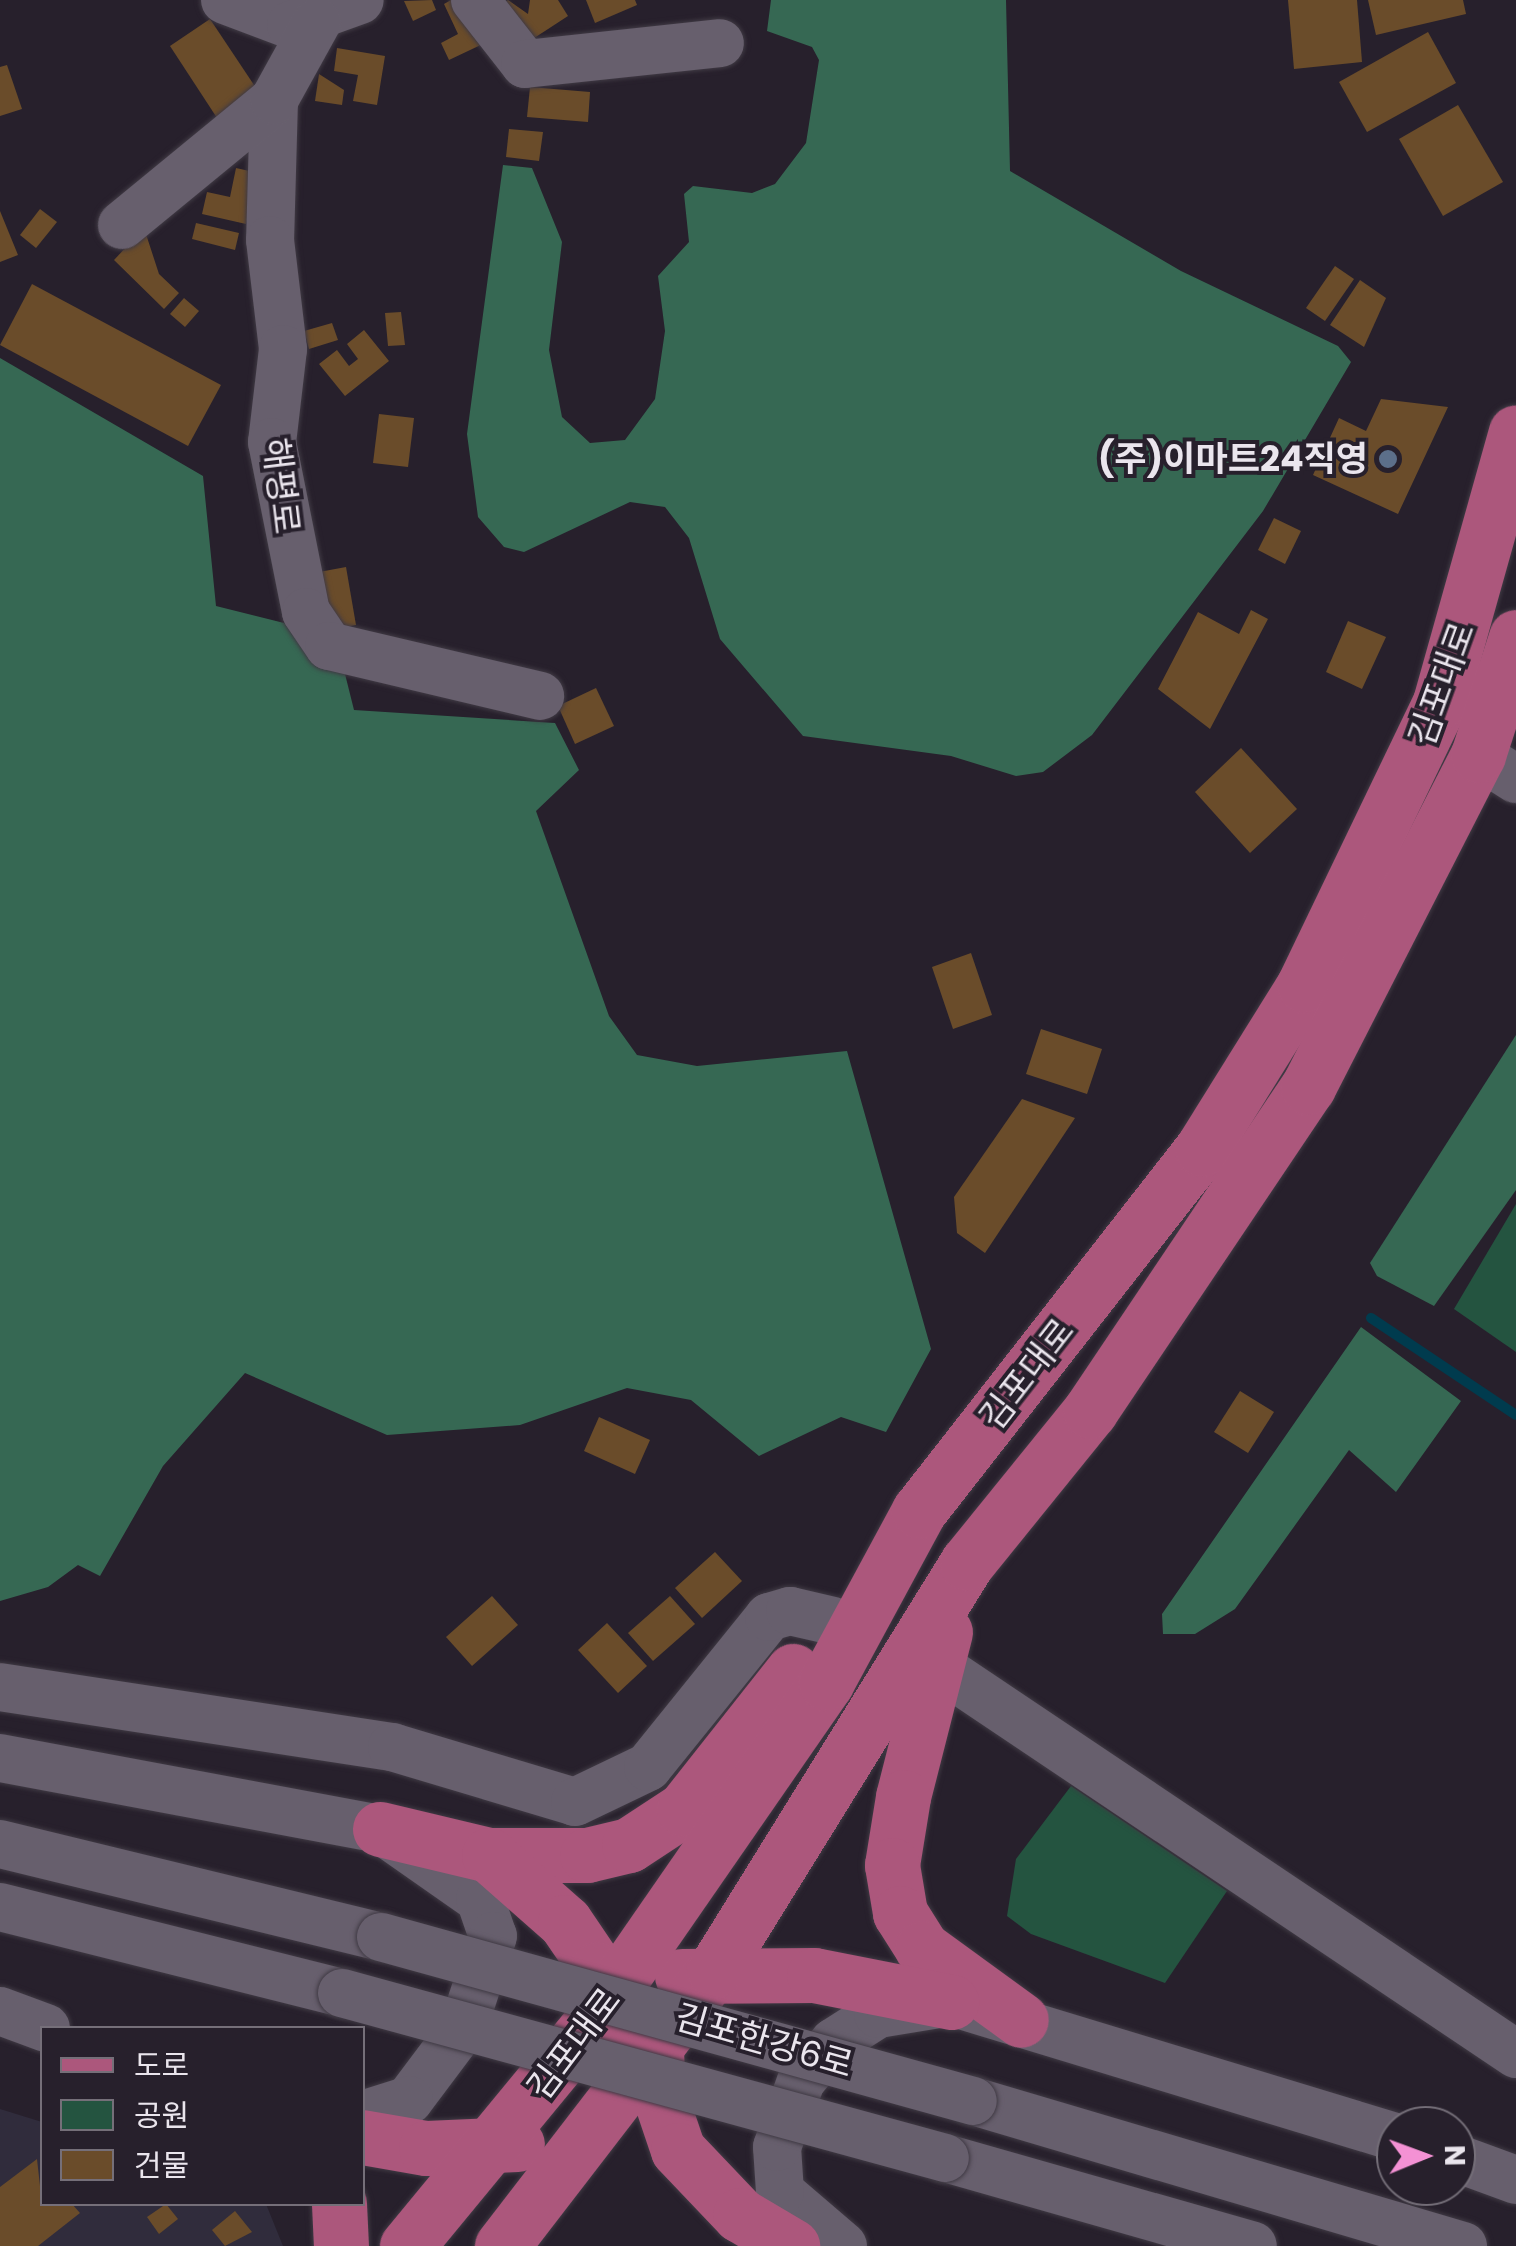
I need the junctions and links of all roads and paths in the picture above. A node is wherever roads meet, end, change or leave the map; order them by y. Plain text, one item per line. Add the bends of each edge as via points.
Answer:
1 (225, 0) edge
2 (360, 0) edge
3 (475, 0) edge
4 (318, 22) junction
5 (720, 43) dead end
6 (274, 100) junction
7 (122, 225) dead end
8 (1516, 432) edge
9 (1516, 637) edge
10 (540, 696) dead end
11 (1497, 767) edge
12 (918, 1512) junction
13 (967, 1563) junction
14 (832, 1621) junction
15 (935, 1664) junction
16 (0, 1687) edge
17 (0, 1758) edge
18 (380, 1830) junction
19 (0, 1844) edge
20 (489, 1855) junction
21 (0, 1907) edge
22 (662, 1920) junction
23 (714, 1972) junction
24 (658, 1980) junction
25 (608, 1999) junction
26 (951, 2002) junction
27 (0, 2011) edge
28 (1021, 2020) junction
29 (41, 2026) edge
30 (656, 2050) junction
31 (1516, 2054) edge
32 (365, 2113) edge
33 (606, 2118) junction
34 (1376, 2131) edge
35 (365, 2138) edge
36 (497, 2145) junction
37 (1476, 2165) edge
38 (1516, 2180) edge
39 (339, 2206) edge
40 (340, 2246) edge
41 (406, 2246) edge
42 (502, 2246) edge
43 (792, 2246) edge
44 (843, 2246) edge
45 (1252, 2246) edge
46 (1463, 2246) edge

1 - 4 street via 271,23
2 - 4 street
3 - 5 street via 525,64
4 - 6 street, 해평로
6 - 7 street, 해평로
6 - 10 street, 해평로 via 270,240 283,349 272,442 306,612 329,646
8 - 12 main road, 김포대로 via 1440,702 1304,985 1202,1150
9 - 11 main road, 김포대로
11 - 13 main road, 김포대로 via 1308,1086 1090,1411
12 - 14 main road
12 - 22 main road, 김포대로 via 826,1683
13 - 15 main road
13 - 23 main road, 김포대로
14 - 16 street via 790,1611 769,1616 648,1767 575,1802 392,1747
14 - 20 main road via 684,1810 652,1834 587,1855
15 - 28 main road via 892,1864 900,1914 933,1958
15 - 31 street
17 - 18 street
18 - 20 main road
18 - 32 street via 480,1900 493,1936 483,1984 435,2075 408,2100
19 - 46 street, 김포한강6로, bridge via 381,1937
20 - 25 main road via 565,1922
21 - 45 street, 김포한강6로, bridge via 342,1993
22 - 24 main road
22 - 25 main road, 김포대로
23 - 24 main road
23 - 26 main road via 814,1975
23 - 30 main road, 김포대로
24 - 25 main road
24 - 30 main road
25 - 33 main road via 616,2036
25 - 36 main road, 김포대로
26 - 28 street
26 - 44 street via 878,2014 834,2042 802,2081 777,2147 780,2192 808,2225
27 - 29 street
28 - 34 street
30 - 33 main road, 김포대로
30 - 43 main road via 678,2150 740,2216
33 - 36 main road
33 - 42 main road, 김포대로
35 - 36 main road via 426,2148
36 - 41 main road, 김포대로
37 - 38 street
39 - 40 main road

